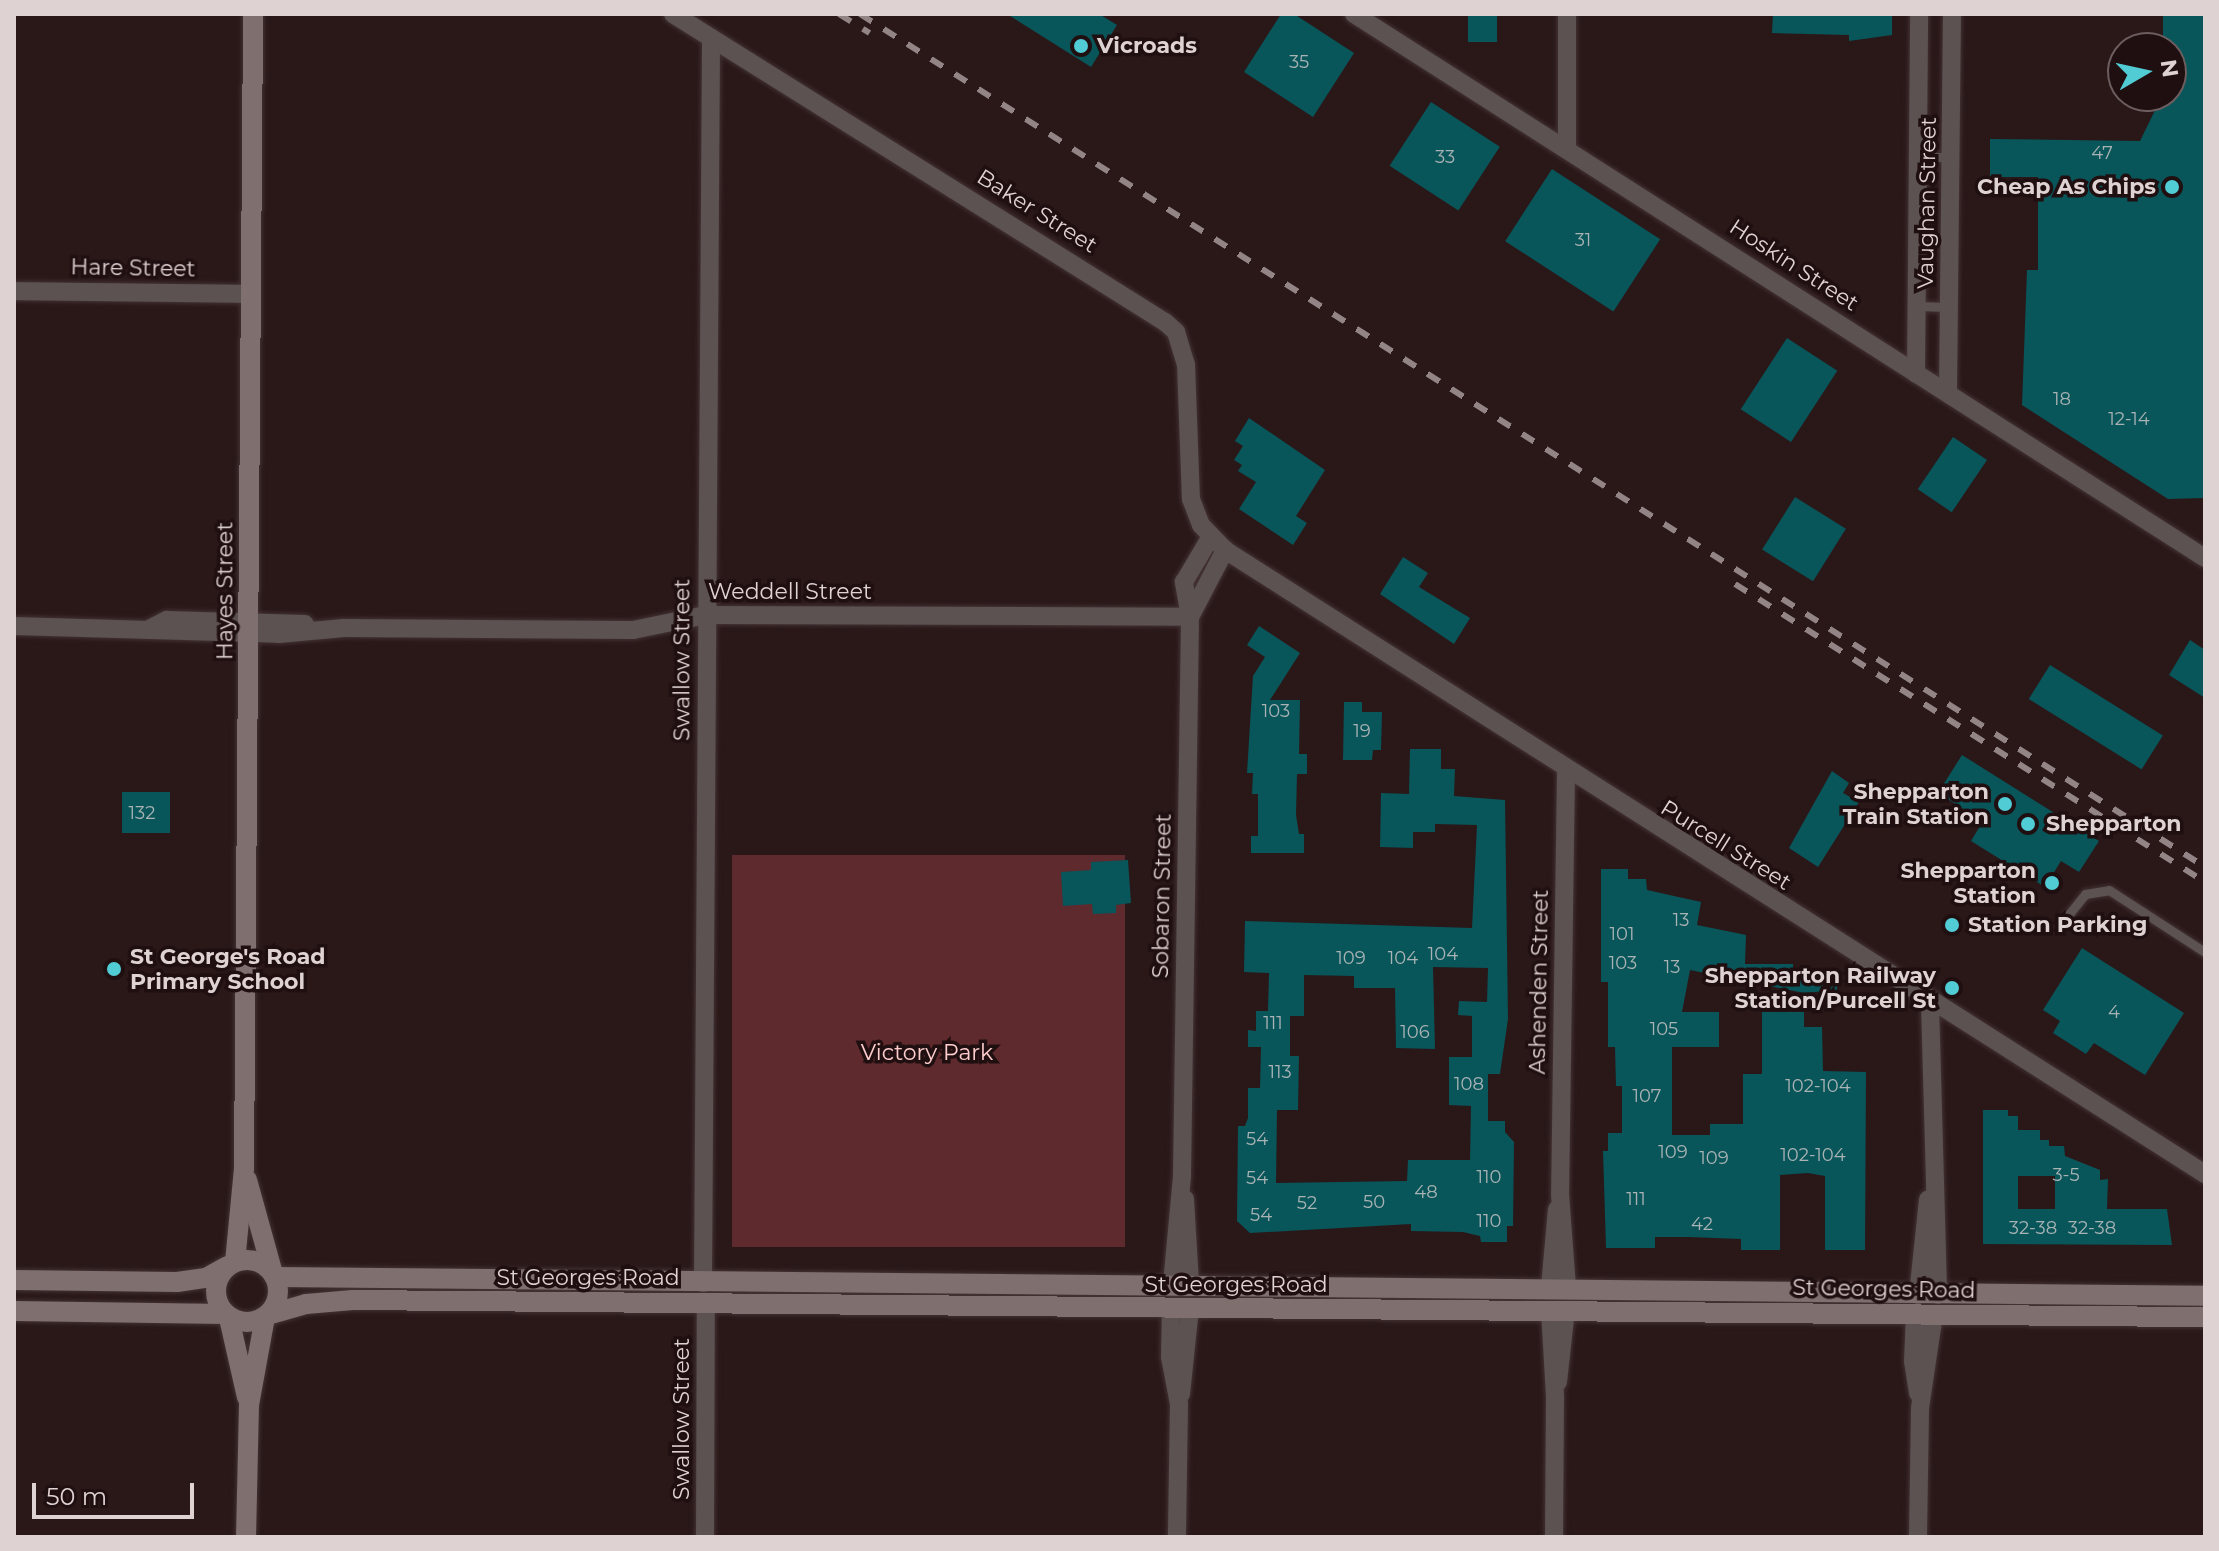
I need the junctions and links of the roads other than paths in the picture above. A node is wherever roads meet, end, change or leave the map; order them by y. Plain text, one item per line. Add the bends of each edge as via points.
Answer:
1 (253, 14) edge
2 (673, 14) edge
3 (1354, 14) edge
4 (1567, 14) edge
5 (1919, 14) edge
6 (1952, 14) edge
7 (711, 38) junction
8 (1567, 146) junction
9 (1918, 157) junction
10 (1952, 157) junction
11 (14, 291) edge
12 (251, 294) junction
13 (1916, 306) junction
14 (1949, 307) junction
15 (1916, 374) junction
16 (1948, 392) junction
17 (1218, 544) junction
18 (2205, 558) edge
19 (706, 615) junction
20 (1190, 617) junction
21 (14, 626) edge
22 (249, 627) junction
23 (1566, 771) junction
24 (2065, 919) dead end
25 (2205, 952) edge
26 (1930, 1003) junction
27 (244, 1168) junction
28 (2205, 1174) edge
29 (231, 1264) junction
30 (274, 1276) junction
31 (345, 1279) junction
32 (14, 1280) edge
33 (89, 1281) junction
34 (159, 1282) junction
35 (859, 1283) junction
36 (915, 1284) junction
37 (970, 1284) junction
38 (1069, 1284) junction
39 (1181, 1284) junction
40 (1281, 1285) junction
41 (1340, 1286) junction
42 (1394, 1286) junction
43 (1458, 1287) junction
44 (1558, 1288) junction
45 (1690, 1289) junction
46 (1738, 1289) junction
47 (416, 1290) junction
48 (705, 1293) junction
49 (798, 1294) junction
50 (2205, 1296) edge
51 (345, 1301) junction
52 (1805, 1301) junction
53 (859, 1304) junction
54 (1926, 1304) junction
55 (914, 1305) junction
56 (970, 1306) junction
57 (1069, 1308) junction
58 (1180, 1309) junction
59 (1281, 1309) junction
60 (1340, 1310) junction
61 (1394, 1310) junction
62 (1457, 1310) junction
63 (1558, 1310) junction
64 (14, 1311) edge
65 (88, 1311) junction
66 (1690, 1311) junction
67 (1738, 1311) junction
68 (159, 1312) junction
69 (227, 1316) junction
70 (267, 1316) junction
71 (2205, 1317) edge
72 (249, 1405) junction
73 (246, 1537) edge
74 (705, 1537) edge
75 (1177, 1537) edge
76 (1554, 1537) edge
77 (1918, 1537) edge

1 - 12 street, Hayes Street
2 - 7 street, Baker Street
3 - 8 street, Hoskin Street
4 - 8 street
5 - 9 street, Vaughan Street
6 - 10 street, Vaughan Street
7 - 17 street, Baker Street via 1165,322 1183,348 1191,499
7 - 19 street, Swallow Street
8 - 15 street, Hoskin Street
9 - 10 lane
9 - 13 street, Vaughan Street
10 - 14 street, Vaughan Street
11 - 12 street, Hare Street
12 - 22 street, Hayes Street
13 - 14 lane
13 - 15 street, Vaughan Street
14 - 16 street, Vaughan Street
15 - 16 street, Hoskin Street
16 - 18 street, Hoskin Street
17 - 20 street, Sobaron Street via 1184,582
17 - 23 street, Purcell Street
19 - 20 street, Weddell Street
19 - 22 street, Weddell Street via 633,630
19 - 48 street, Swallow Street
20 - 39 street, Sobaron Street
21 - 22 street, Weddell Street via 151,628 167,620
22 - 27 street, Hayes Street
23 - 26 street, Purcell Street
23 - 44 street, Ashenden Street
24 - 25 lane via 2085,894 2109,890
26 - 28 street, Purcell Street
26 - 54 street
27 - 29 street, Hayes Street
27 - 30 street, Hayes Street
29 - 30 street via 256,1261
29 - 34 street via 206,1278
29 - 69 street via 216,1285
30 - 31 street, St Georges Road
30 - 70 street via 278,1297
31 - 47 street, St Georges Road
31 - 51 street
32 - 33 street
33 - 34 street
33 - 65 street
34 - 68 street
35 - 36 street, St Georges Road
35 - 49 street, St Georges Road
35 - 53 street
36 - 37 street, St Georges Road
36 - 55 street
37 - 38 street, St Georges Road
37 - 56 street
38 - 39 street, St Georges Road
38 - 57 street
39 - 40 street, St Georges Road
39 - 58 street
40 - 41 street, St Georges Road
40 - 59 street
41 - 42 street, St Georges Road
41 - 60 street
42 - 43 street, St Georges Road
42 - 61 street
43 - 44 street, St Georges Road
43 - 62 street
43 - 62 street
44 - 45 street, St Georges Road
44 - 63 street
45 - 46 street, St Georges Road
45 - 66 street
46 - 52 street, St Georges Road
46 - 67 street
47 - 48 street, St Georges Road
47 - 51 street, St Georges Road
48 - 49 street, St Georges Road
48 - 74 street, Swallow Street
49 - 53 street, St Georges Road
50 - 54 street, St Georges Road
51 - 70 street, St Georges Road via 306,1304
52 - 54 street, St Georges Road
52 - 67 street, St Georges Road
53 - 55 street, St Georges Road
54 - 71 street, St Georges Road
54 - 77 street via 1913,1361 1920,1408
55 - 56 street, St Georges Road
56 - 57 street, St Georges Road
57 - 58 street, St Georges Road
58 - 59 street, St Georges Road
58 - 75 street via 1170,1357 1179,1404
59 - 60 street, St Georges Road
60 - 61 street, St Georges Road
61 - 62 street, St Georges Road
62 - 63 street, St Georges Road
63 - 66 street, St Georges Road
63 - 76 street
64 - 65 street
65 - 68 street
66 - 67 street, St Georges Road
68 - 69 street
69 - 70 street via 247,1323
69 - 72 street
70 - 72 street
72 - 73 street

